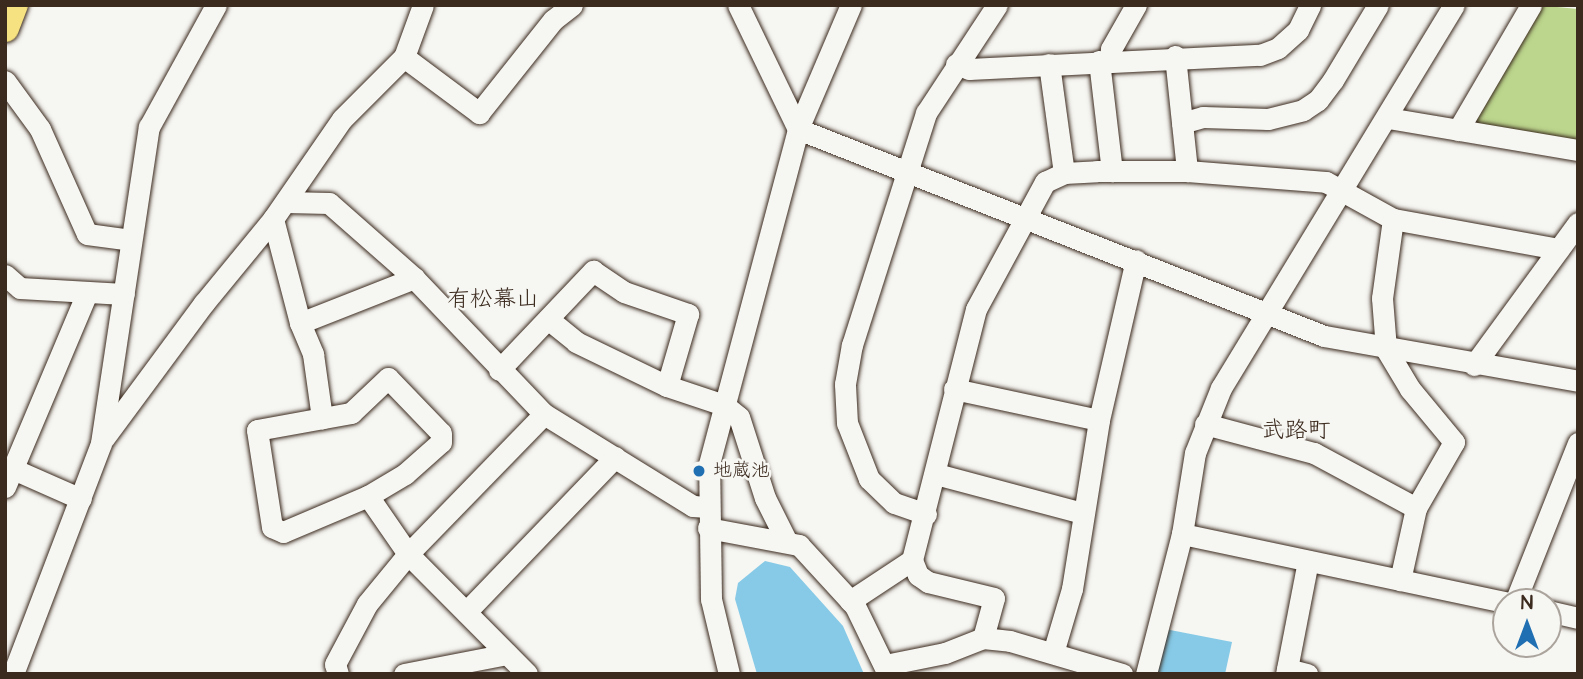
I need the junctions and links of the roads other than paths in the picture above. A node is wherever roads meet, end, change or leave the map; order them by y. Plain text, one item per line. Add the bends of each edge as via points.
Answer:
1 (14, 5) edge
2 (216, 5) edge
3 (424, 5) edge
4 (572, 5) edge
5 (738, 5) edge
6 (851, 5) edge
7 (997, 5) edge
8 (1136, 5) edge
9 (1310, 5) edge
10 (1378, 5) edge
11 (1531, 5) edge
12 (1450, 6) edge
13 (5, 27) edge
14 (1175, 56) junction
15 (404, 57) junction
16 (1105, 61) junction
17 (956, 64) junction
18 (1049, 64) junction
19 (5, 81) edge
20 (1388, 118) junction
21 (1182, 123) junction
22 (798, 129) junction
23 (1458, 130) junction
24 (1578, 150) edge
25 (908, 170) junction
26 (1112, 171) junction
27 (1187, 171) junction
28 (1064, 173) junction
29 (1342, 189) junction
30 (280, 211) junction
31 (1025, 217) junction
32 (1393, 219) junction
33 (1578, 223) edge
34 (131, 240) junction
35 (1558, 249) junction
36 (1136, 260) junction
37 (5, 275) edge
38 (414, 278) junction
39 (124, 294) junction
40 (86, 295) junction
41 (1266, 313) junction
42 (548, 319) junction
43 (300, 323) junction
44 (1386, 349) junction
45 (1474, 365) junction
46 (499, 370) junction
47 (1578, 381) edge
48 (667, 386) junction
49 (954, 390) junction
50 (723, 405) junction
51 (544, 414) junction
52 (322, 418) junction
53 (1099, 421) junction
54 (1205, 424) junction
55 (101, 443) junction
56 (1578, 443) edge
57 (615, 457) junction
58 (936, 474) junction
59 (9, 478) edge
60 (368, 496) junction
61 (81, 499) junction
62 (1416, 508) junction
63 (1083, 513) junction
64 (926, 514) junction
65 (707, 518) junction
66 (1182, 534) junction
67 (786, 540) junction
68 (408, 554) junction
69 (912, 560) junction
70 (1308, 561) junction
71 (1400, 580) junction
72 (1521, 588) edge
73 (1492, 600) edge
74 (850, 601) junction
75 (466, 612) junction
76 (983, 638) junction
77 (1053, 653) junction
78 (507, 654) junction
79 (887, 669) edge
80 (1098, 669) edge
81 (1293, 672) edge
82 (13, 674) edge
83 (338, 674) edge
84 (404, 674) edge
85 (527, 674) edge
86 (729, 674) edge
87 (1122, 674) edge
88 (1146, 674) edge

1 - 13 main road
2 - 34 street via 149,127
3 - 15 street
4 - 15 street via 553,20 479,113
5 - 22 street
6 - 22 street
7 - 17 street
8 - 16 street
9 - 14 street via 1297,30 1278,48 1260,55
10 - 21 street via 1333,80 1318,100 1303,110 1268,119 1203,117
11 - 23 street
12 - 20 street
14 - 16 street
14 - 21 street
15 - 30 street via 342,119
16 - 18 street
16 - 26 street
17 - 18 street via 969,69
17 - 25 street via 926,113
18 - 28 street
19 - 34 street via 40,129 87,234
20 - 23 street
20 - 29 street
21 - 27 street
22 - 25 street
22 - 50 street
23 - 24 street
25 - 31 street
25 - 64 street via 852,345 845,384 848,423 869,480 894,503
26 - 27 street
26 - 28 street
27 - 29 street via 1326,182
28 - 31 street via 1045,182
29 - 32 street
29 - 41 street
30 - 38 street via 329,203
30 - 43 street
30 - 55 street via 204,303
31 - 36 street
31 - 49 street via 976,309
32 - 35 street
32 - 44 street via 1382,298
33 - 35 street
34 - 39 street
35 - 45 street
36 - 41 street
36 - 53 street
37 - 40 street via 20,288
38 - 43 street
38 - 46 street
39 - 40 street
39 - 55 street
40 - 59 street
41 - 44 street via 1324,336
41 - 54 street
42 - 46 street
42 - 48 street via 576,342
42 - 48 street via 593,271 624,292 688,314
43 - 52 street via 313,354
44 - 45 street
44 - 62 street via 1403,379 1454,442
45 - 47 street
46 - 51 street
48 - 50 street
49 - 53 street
49 - 58 street
50 - 65 street via 709,464
50 - 67 street via 739,417 765,498
51 - 57 street
51 - 68 street
52 - 60 street via 351,413 388,378 442,433 441,442 405,474
52 - 60 street via 257,430 272,527 283,532
53 - 63 street
54 - 62 street via 1314,453
54 - 66 street via 1195,453
55 - 61 street
56 - 72 street
57 - 65 street
57 - 75 street
58 - 63 street
58 - 64 street
59 - 61 street
60 - 68 street
61 - 82 street
62 - 71 street
63 - 77 street via 1072,589
64 - 69 street
65 - 67 street
65 - 86 street via 711,599
66 - 70 street
66 - 88 street
67 - 74 street via 799,545
68 - 75 street
68 - 83 street via 367,604 335,664
69 - 74 street
69 - 76 street via 918,575 928,582 995,598
70 - 71 street
70 - 81 street
71 - 73 street
74 - 79 street
75 - 78 street
76 - 77 street
76 - 79 street
77 - 80 street
78 - 84 street
78 - 85 street
80 - 87 street

